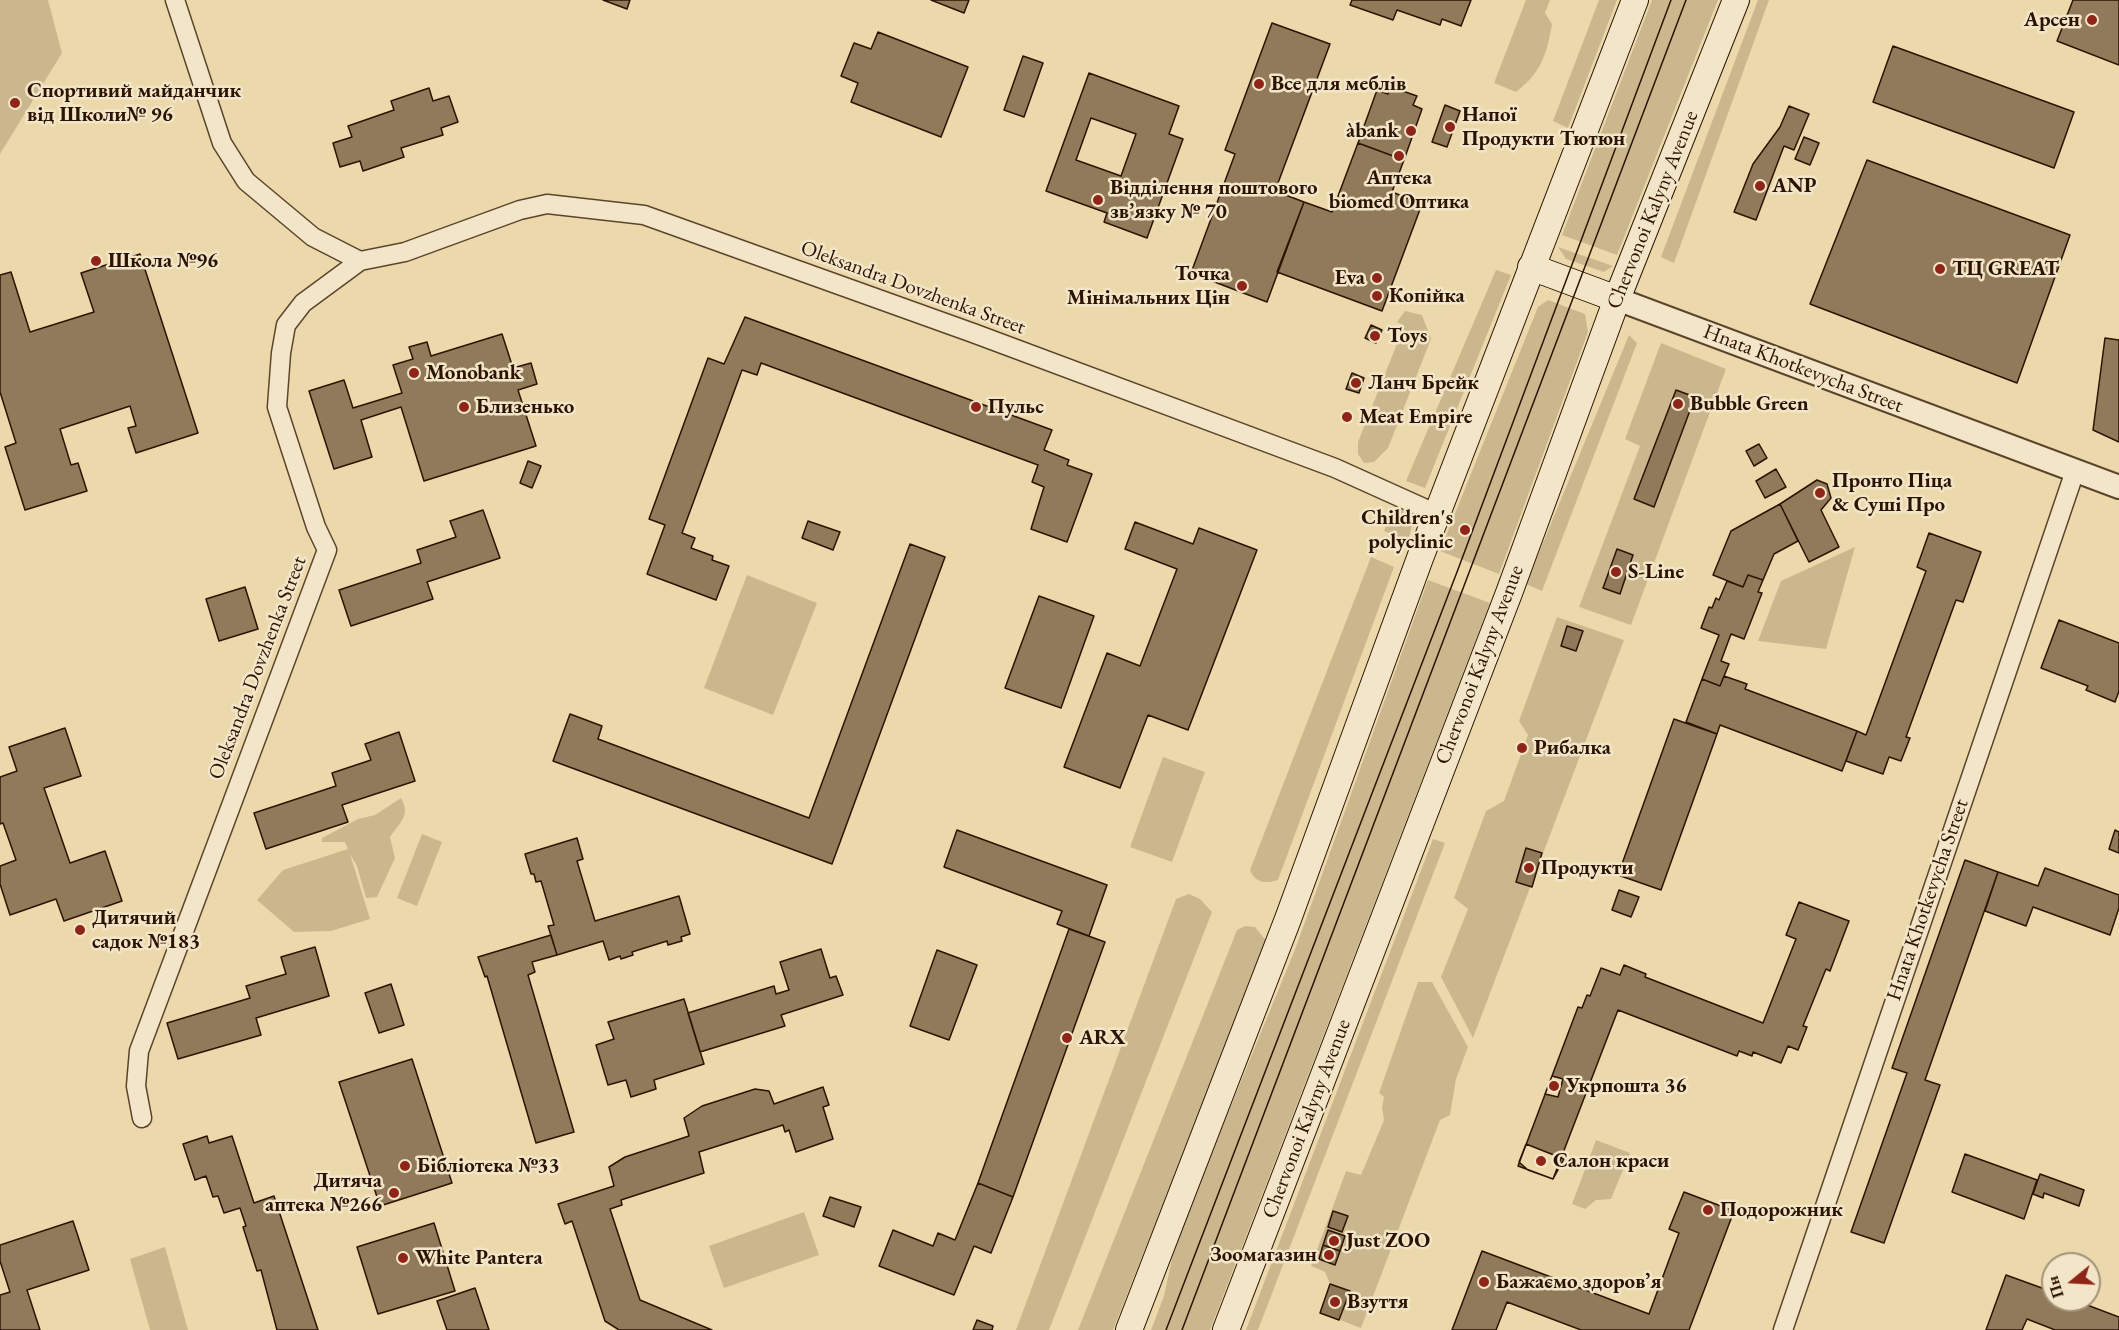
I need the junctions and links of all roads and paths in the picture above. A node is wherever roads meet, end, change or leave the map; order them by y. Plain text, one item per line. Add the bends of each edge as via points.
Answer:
1 (175, 0) edge
2 (1635, 0) edge
3 (1736, 0) edge
4 (360, 261) junction
5 (1531, 267) junction
6 (1617, 299) junction
7 (2075, 471) junction
8 (2119, 487) edge
9 (1437, 514) junction
10 (142, 1118) dead end
11 (1129, 1330) edge
12 (1226, 1330) edge
13 (1783, 1330) edge

1 - 4 street via 222,143 246,181 313,237
2 - 5 main road
3 - 6 main road, Chervonoi Kalyny Avenue
4 - 9 street, Oleksandra Dovzhenka Street via 405,252 547,204 644,215 1335,468
4 - 10 street, Oleksandra Dovzhenka Street via 303,303 286,325 277,406 327,550 138,1051 136,1086
5 - 6 main road, Hnata Khotkevycha Street
5 - 9 main road
6 - 7 street, Hnata Khotkevycha Street
6 - 12 main road, Chervonoi Kalyny Avenue
7 - 8 street, Hnata Khotkevycha Street
7 - 13 street, Hnata Khotkevycha Street
9 - 11 main road via 1288,919

